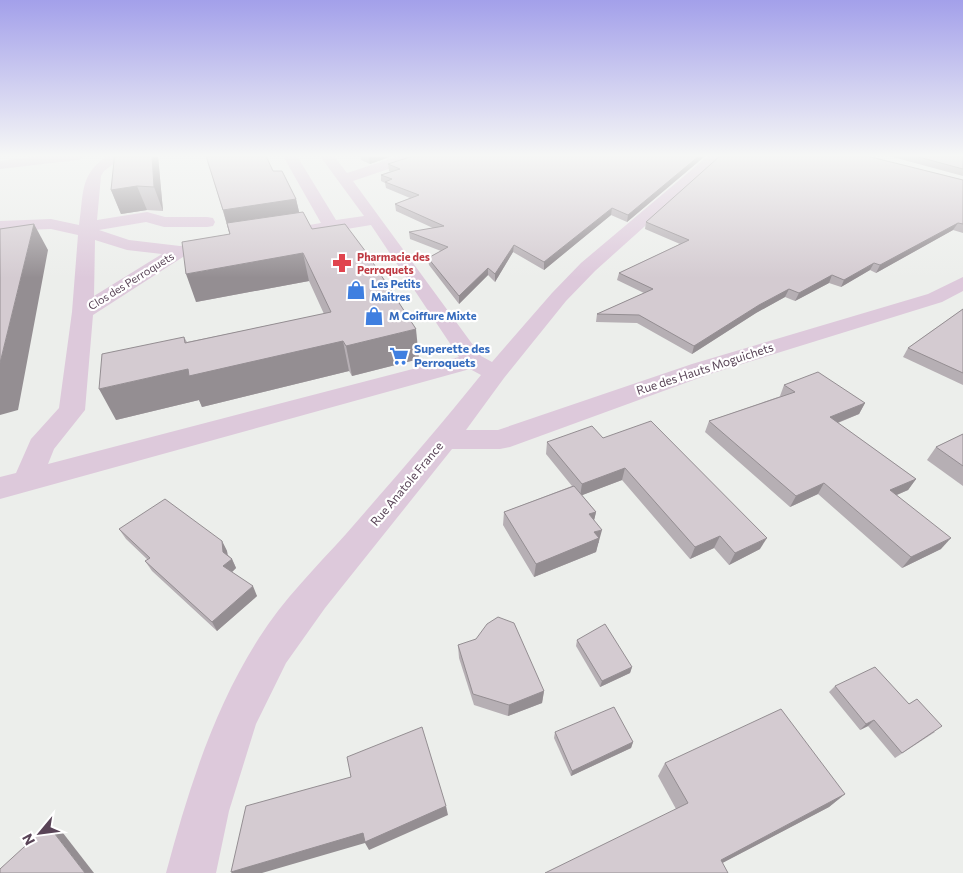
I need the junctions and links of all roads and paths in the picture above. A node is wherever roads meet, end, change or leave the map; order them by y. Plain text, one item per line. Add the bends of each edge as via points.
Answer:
1 (92, 197) edge
2 (314, 197) edge
3 (358, 197) edge
4 (669, 197) edge
5 (375, 219) junction
6 (207, 222) dead end
7 (0, 226) edge
8 (331, 226) junction
9 (88, 229) junction
10 (255, 239) edge
11 (236, 242) edge
12 (180, 251) junction
13 (963, 283) edge
14 (83, 312) junction
15 (484, 367) junction
16 (445, 439) junction
17 (28, 480) junction
18 (0, 488) edge
19 (191, 873) edge

1 - 9 street, Clos des Perroquets
2 - 8 street
3 - 5 street
4 - 15 street, Rue Anatole France via 588,266
5 - 8 street
5 - 15 street
6 - 9 street via 164,222 147,217
7 - 9 street, Clos des Perroquets via 51,224
8 - 10 street via 276,241
9 - 12 street, Clos des Perroquets via 127,245
9 - 14 street, Clos des Perroquets
11 - 12 street, Clos des Perroquets
12 - 14 street, Clos des Perroquets
13 - 16 street, Rue des Hauts Moguichets via 935,298 701,369 500,440
14 - 17 street, Clos des Perroquets via 72,410 41,446
15 - 16 street, Rue Anatole France
15 - 17 street
16 - 19 street, Rue Anatole France via 312,597 273,650 237,717 206,811
17 - 18 street

